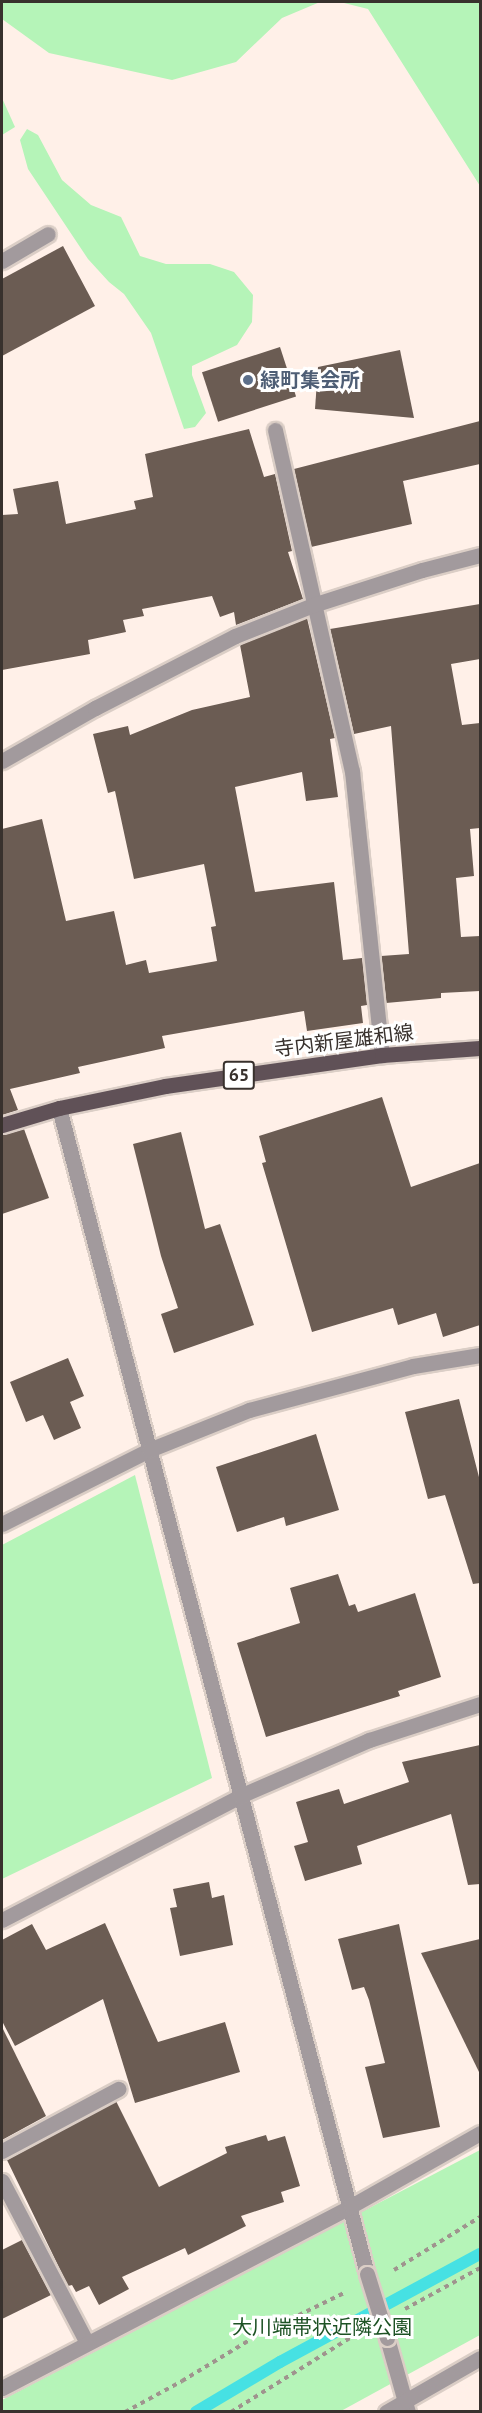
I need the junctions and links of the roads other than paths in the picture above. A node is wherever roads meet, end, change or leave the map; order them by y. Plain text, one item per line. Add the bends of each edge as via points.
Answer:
1 (48, 234) dead end
2 (2, 261) edge
3 (275, 430) dead end
4 (480, 555) edge
5 (314, 605) junction
6 (2, 761) edge
7 (480, 1048) edge
8 (382, 1054) junction
9 (59, 1108) junction
10 (2, 1125) edge
11 (480, 1355) edge
12 (149, 1450) junction
13 (2, 1524) edge
14 (480, 1704) edge
15 (240, 1796) junction
16 (2, 1920) edge
17 (118, 2089) dead end
18 (480, 2133) edge
19 (2, 2151) edge
20 (2, 2181) edge
21 (351, 2206) junction
22 (87, 2343) junction
23 (480, 2358) edge
24 (2, 2388) edge
25 (406, 2406) edge
26 (386, 2412) edge

1 - 2 street
3 - 5 street
4 - 5 street
5 - 6 street via 235,636
5 - 8 street via 352,771
7 - 8 main road, 寺内新屋雄和線 / 65
8 - 9 main road, 寺内新屋雄和線 / 65 via 165,1086
9 - 10 main road, 寺内新屋雄和線 / 65
9 - 12 street
11 - 12 street via 412,1366 249,1410
12 - 13 street
12 - 15 street
14 - 15 street via 369,1740
15 - 16 street
15 - 21 street
17 - 19 street
18 - 21 street
20 - 22 street
21 - 22 street
21 - 25 street, bridge
22 - 24 street
23 - 25 street
25 - 26 street

